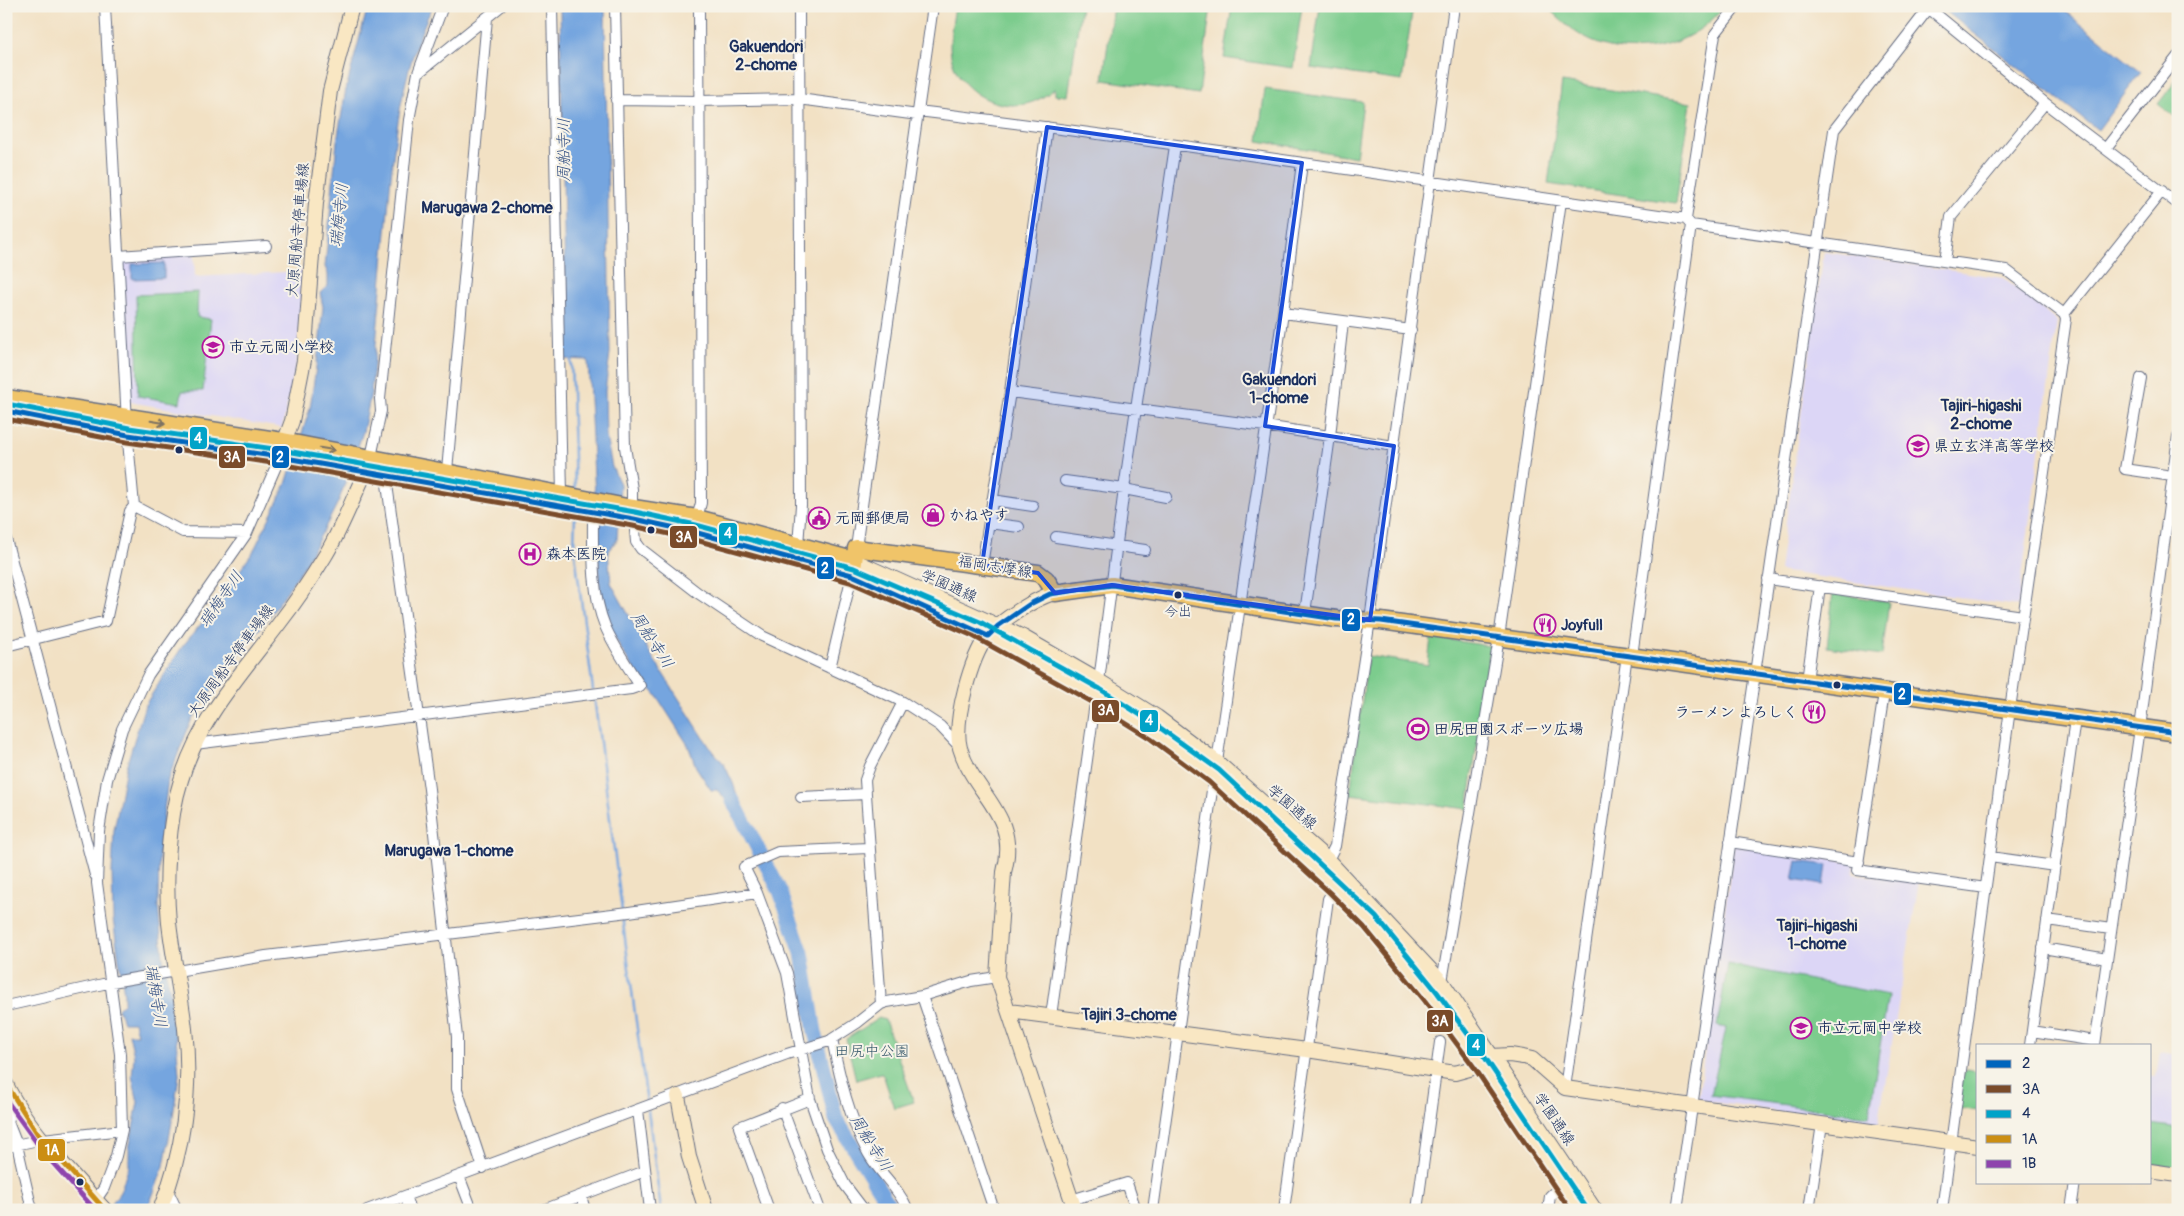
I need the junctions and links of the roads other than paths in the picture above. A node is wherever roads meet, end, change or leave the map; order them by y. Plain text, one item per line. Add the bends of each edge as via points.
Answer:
1 (105, 6) edge
2 (352, 6) edge
3 (443, 6) edge
4 (501, 6) edge
5 (552, 6) edge
6 (615, 6) edge
7 (699, 6) edge
8 (799, 6) edge
9 (933, 6) edge
10 (1454, 6) edge
11 (1737, 6) edge
12 (1927, 7) edge
13 (487, 18) junction
14 (2178, 56) edge
15 (418, 73) junction
16 (799, 99) junction
17 (616, 100) junction
18 (699, 102) junction
19 (2044, 103) junction
20 (918, 113) junction
21 (1047, 127) junction
22 (1175, 146) junction
23 (2106, 148) junction
24 (1302, 163) junction
25 (1430, 182) junction
26 (2162, 191) junction
27 (1561, 201) junction
28 (2178, 204) edge
29 (1689, 222) junction
30 (1817, 243) junction
31 (266, 246) dead end
32 (118, 256) junction
33 (1945, 261) junction
34 (1283, 313) junction
35 (2064, 314) junction
36 (1343, 322) junction
37 (1411, 330) junction
38 (2141, 378) dead end
39 (1010, 392) junction
40 (6, 398) edge
41 (1137, 408) junction
42 (6, 411) edge
43 (127, 417) junction
44 (1265, 426) junction
45 (128, 435) junction
46 (1330, 436) junction
47 (2178, 436) edge
48 (1394, 446) junction
49 (281, 449) junction
50 (371, 457) junction
51 (447, 471) junction
52 (365, 473) junction
53 (2172, 476) junction
54 (386, 477) junction
55 (1065, 481) dead end
56 (438, 486) junction
57 (1124, 488) junction
58 (1166, 497) dead end
59 (992, 500) junction
60 (563, 501) junction
61 (134, 506) junction
62 (1034, 506) dead end
63 (593, 512) junction
64 (631, 512) junction
65 (989, 523) junction
66 (695, 525) junction
67 (1019, 527) dead end
68 (247, 533) junction
69 (1056, 538) dead end
70 (6, 539) edge
71 (798, 545) junction
72 (1116, 546) junction
73 (1145, 550) dead end
74 (854, 561) junction
75 (982, 565) junction
76 (1768, 579) junction
77 (1112, 585) junction
78 (1820, 586) junction
79 (1055, 593) junction
80 (1241, 603) junction
81 (1305, 613) junction
82 (2024, 616) junction
83 (1370, 620) junction
84 (993, 631) junction
85 (1499, 638) junction
86 (33, 640) junction
87 (6, 646) edge
88 (1630, 656) junction
89 (830, 668) junction
90 (1755, 674) junction
91 (1099, 680) junction
92 (1807, 681) junction
93 (1884, 693) junction
94 (1096, 696) junction
95 (903, 702) junction
96 (2010, 709) junction
97 (420, 717) junction
98 (2075, 719) junction
99 (2140, 728) junction
100 (2178, 733) edge
101 (195, 744) junction
102 (960, 747) junction
103 (1215, 769) junction
104 (866, 794) junction
105 (801, 797) dead end
106 (1730, 842) junction
107 (868, 848) junction
108 (1990, 857) junction
109 (1328, 860) junction
110 (1859, 862) junction
111 (2055, 866) junction
112 (97, 883) junction
113 (1336, 888) junction
114 (1986, 888) junction
115 (757, 894) junction
116 (2047, 920) junction
117 (2111, 929) junction
118 (445, 933) junction
119 (2043, 948) junction
120 (2107, 959) junction
121 (176, 971) junction
122 (997, 977) junction
123 (112, 982) junction
124 (1442, 982) junction
125 (922, 996) junction
126 (881, 1004) junction
127 (6, 1006) edge
128 (1009, 1010) junction
129 (1051, 1016) junction
130 (2032, 1031) junction
131 (1178, 1032) junction
132 (831, 1040) junction
133 (1440, 1042) dead end
134 (2095, 1043) edge
135 (2030, 1044) edge
136 (802, 1050) junction
137 (1307, 1050) junction
138 (1486, 1060) junction
139 (1436, 1070) junction
140 (6, 1084) edge
141 (1565, 1088) junction
142 (678, 1096) junction
143 (810, 1099) junction
144 (17, 1105) junction
145 (1693, 1106) junction
146 (782, 1108) junction
147 (638, 1110) junction
148 (1822, 1124) junction
149 (122, 1130) junction
150 (43, 1139) junction
151 (1950, 1142) junction
152 (17, 1145) junction
153 (1976, 1146) edge
154 (6, 1147) edge
155 (483, 1168) junction
156 (646, 1171) junction
157 (2152, 1171) edge
158 (2178, 1175) edge
159 (459, 1176) junction
160 (2075, 1184) edge
161 (1562, 1185) junction
162 (168, 1190) junction
163 (404, 1196) junction
164 (581, 1196) junction
165 (1073, 1205) edge
166 (97, 1207) edge
167 (862, 1209) edge
168 (32, 1210) edge
169 (160, 1210) edge
170 (177, 1210) edge
171 (367, 1210) edge
172 (410, 1210) edge
173 (472, 1210) edge
174 (543, 1210) edge
175 (585, 1210) edge
176 (650, 1210) edge
177 (706, 1210) edge
178 (769, 1210) edge
179 (820, 1210) edge
180 (908, 1210) edge
181 (994, 1210) edge
182 (1136, 1210) edge
183 (1153, 1210) edge
184 (1284, 1210) edge
185 (1417, 1210) edge
186 (1548, 1210) edge
187 (1579, 1210) edge
188 (1595, 1210) edge
189 (1677, 1210) edge
190 (1809, 1210) edge
191 (1942, 1210) edge
192 (2071, 1210) edge

1 - 32 street
2 - 49 street, 大原周船寺停車場線 via 329,99 316,203 304,360 292,420
3 - 15 street
4 - 13 street
5 - 60 street
6 - 17 street
7 - 18 street
8 - 16 street
9 - 20 street
10 - 25 street
11 - 29 street via 1715,34
12 - 19 street
12 - 30 street via 1834,130
13 - 15 street
13 - 51 street
14 - 23 street
15 - 50 street via 408,120 381,411
16 - 18 street
16 - 20 street
16 - 71 street via 801,505
17 - 18 street
17 - 64 street via 624,447 632,489
18 - 66 street via 701,503
19 - 23 street
19 - 33 street via 1951,217
20 - 21 street
20 - 74 street
21 - 22 street
21 - 39 street
22 - 24 street
22 - 41 street
23 - 26 street
24 - 25 street
24 - 34 street
25 - 27 street
25 - 37 street
26 - 28 street
26 - 35 street
27 - 29 street
27 - 85 street
29 - 30 street
29 - 88 street
30 - 33 street
30 - 76 street
31 - 32 street
32 - 43 street
33 - 35 street via 2006,270
34 - 36 street
34 - 44 street
35 - 82 street via 2066,320
36 - 37 street
36 - 46 street
37 - 48 street
38 - 53 street via 2125,469
39 - 41 street
39 - 59 street
40 - 43 main road, 福岡志摩線
41 - 44 street
41 - 57 street
42 - 45 main road, 福岡志摩線
43 - 45 street
43 -> 49 main road, 福岡志摩線
44 - 46 street
44 - 80 street
45 - 49 main road, 福岡志摩線
45 - 61 street
46 - 48 street
46 - 81 street
47 - 53 street
48 - 83 street
49 -> 50 main road, 福岡志摩線
49 - 52 main road, 福岡志摩線
49 - 68 street
50 - 51 main road, 福岡志摩線
51 - 56 street
51 - 60 main road, 福岡志摩線
52 - 54 main road, 福岡志摩線
52 - 101 street, 大原周船寺停車場線 via 326,555 279,625 204,723
53 - 99 street
54 - 56 main road, 福岡志摩線
54 - 97 street
55 - 57 street
56 - 60 main road, 福岡志摩線
57 - 58 street
57 - 72 street
59 - 62 street
59 - 65 street
60 - 63 main road, 福岡志摩線
60 - 64 main road
61 - 68 street via 183,532
61 - 86 street via 130,511 106,621
63 - 64 main road, 福岡志摩線
63 - 97 street via 600,610 605,626 640,686
64 - 66 main road, 福岡志摩線
64 - 89 street via 636,542 698,593 762,636
65 - 67 street
65 - 75 street
66 - 71 main road, 福岡志摩線
66 - 74 main road, 福岡志摩線
68 - 112 street via 148,676 122,729 107,780 99,831
69 - 72 street
70 - 86 street
71 - 74 main road, 福岡志摩線
72 - 73 street
72 - 77 street
74 - 75 main road, 福岡志摩線
74 - 84 street, 学園通線
74 - 89 street
75 - 79 main road, 福岡志摩線 via 1038,573
76 - 78 street
76 - 90 street
77 - 79 main road
77 - 80 main road
77 - 91 street
78 - 82 street
78 - 92 street
79 - 84 street via 1030,604
80 - 81 main road
80 - 103 street
81 - 83 main road
82 - 96 street
83 - 85 main road
83 - 109 street via 1335,846
84 - 91 street, 学園通線 via 1023,637
84 - 94 street, 学園通線
84 - 102 street via 970,671 961,714
85 - 88 main road
85 - 124 street
86 - 87 street
86 - 112 street
88 - 90 main road
88 - 141 street
89 - 95 street
90 - 92 main road
90 - 106 street
91 - 103 street, 学園通線 via 1157,717
92 - 93 main road
93 - 96 main road
93 - 110 street
94 - 103 street, 学園通線
94 - 129 street
95 - 102 street via 940,726
95 - 104 street via 870,766 865,780
96 - 98 main road
96 - 108 street
97 - 101 street
97 - 118 street
98 - 99 main road
98 - 111 street
99 - 100 main road
99 - 117 street
101 - 121 street, 大原周船寺停車場線 via 180,780 170,841 169,921
102 - 122 street via 970,770 996,810 1007,843
103 - 109 street, 学園通線
103 - 113 street, 学園通線
103 - 131 street
104 - 105 street
104 - 107 street
106 - 110 street
106 - 145 street
107 - 115 street via 778,852 744,868
107 - 126 street
108 - 111 street
108 - 114 street
109 - 124 street, 学園通線
110 - 114 street via 1857,870
111 - 116 street
112 - 123 street
113 - 137 street via 1328,899
113 - 138 street, 学園通線 via 1405,962
114 - 151 street
115 - 118 street
115 - 136 street via 787,973
116 - 117 street
116 - 119 street
117 - 120 street
118 - 121 street
118 - 155 street via 456,1037 457,1089
119 - 120 street
119 - 130 street
120 - 134 street
121 - 123 street
121 - 162 street, 大原周船寺停車場線 via 185,1031 186,1084 182,1133
122 - 125 street via 971,981
122 - 128 street
123 - 127 street
123 - 149 street via 122,1080
124 - 138 street, 学園通線
125 - 126 street
125 - 181 street
126 - 132 street
128 - 129 street
128 - 165 street
129 - 131 street
130 - 134 street
130 - 135 street
131 - 137 street
131 - 183 street
132 - 136 street
132 - 180 street via 848,1110 869,1154
133 - 139 street
136 - 142 street
136 - 143 street
137 - 139 street
137 - 184 street
138 - 139 street via 1455,1073
138 - 141 street via 1510,1055 1532,1059
138 - 161 street, 学園通線
138 - 188 street, 学園通線
139 - 185 street
140 - 144 street
141 - 145 street
142 - 147 street
142 - 177 street via 689,1157
143 - 146 street
143 - 167 street via 836,1169
144 - 150 street
144 - 152 street via 8,1122
145 - 148 street
145 - 189 street
146 - 178 street via 739,1127
146 - 179 street
147 - 155 street
147 - 156 street
148 - 151 street
148 - 190 street
149 - 150 street
149 - 166 street
150 - 152 street
150 - 166 street
151 - 153 street
151 - 191 street
152 - 154 street
152 - 168 street
155 - 159 street
156 - 164 street
156 - 176 street
157 - 158 street
159 - 163 street
159 - 173 street
160 - 192 street
161 - 186 street via 1550,1196
161 - 187 street, 学園通線
162 - 169 street, 大原周船寺停車場線
162 - 170 street
163 - 171 street
163 - 172 street
164 - 174 street
164 - 175 street
165 - 182 street via 1127,1183

